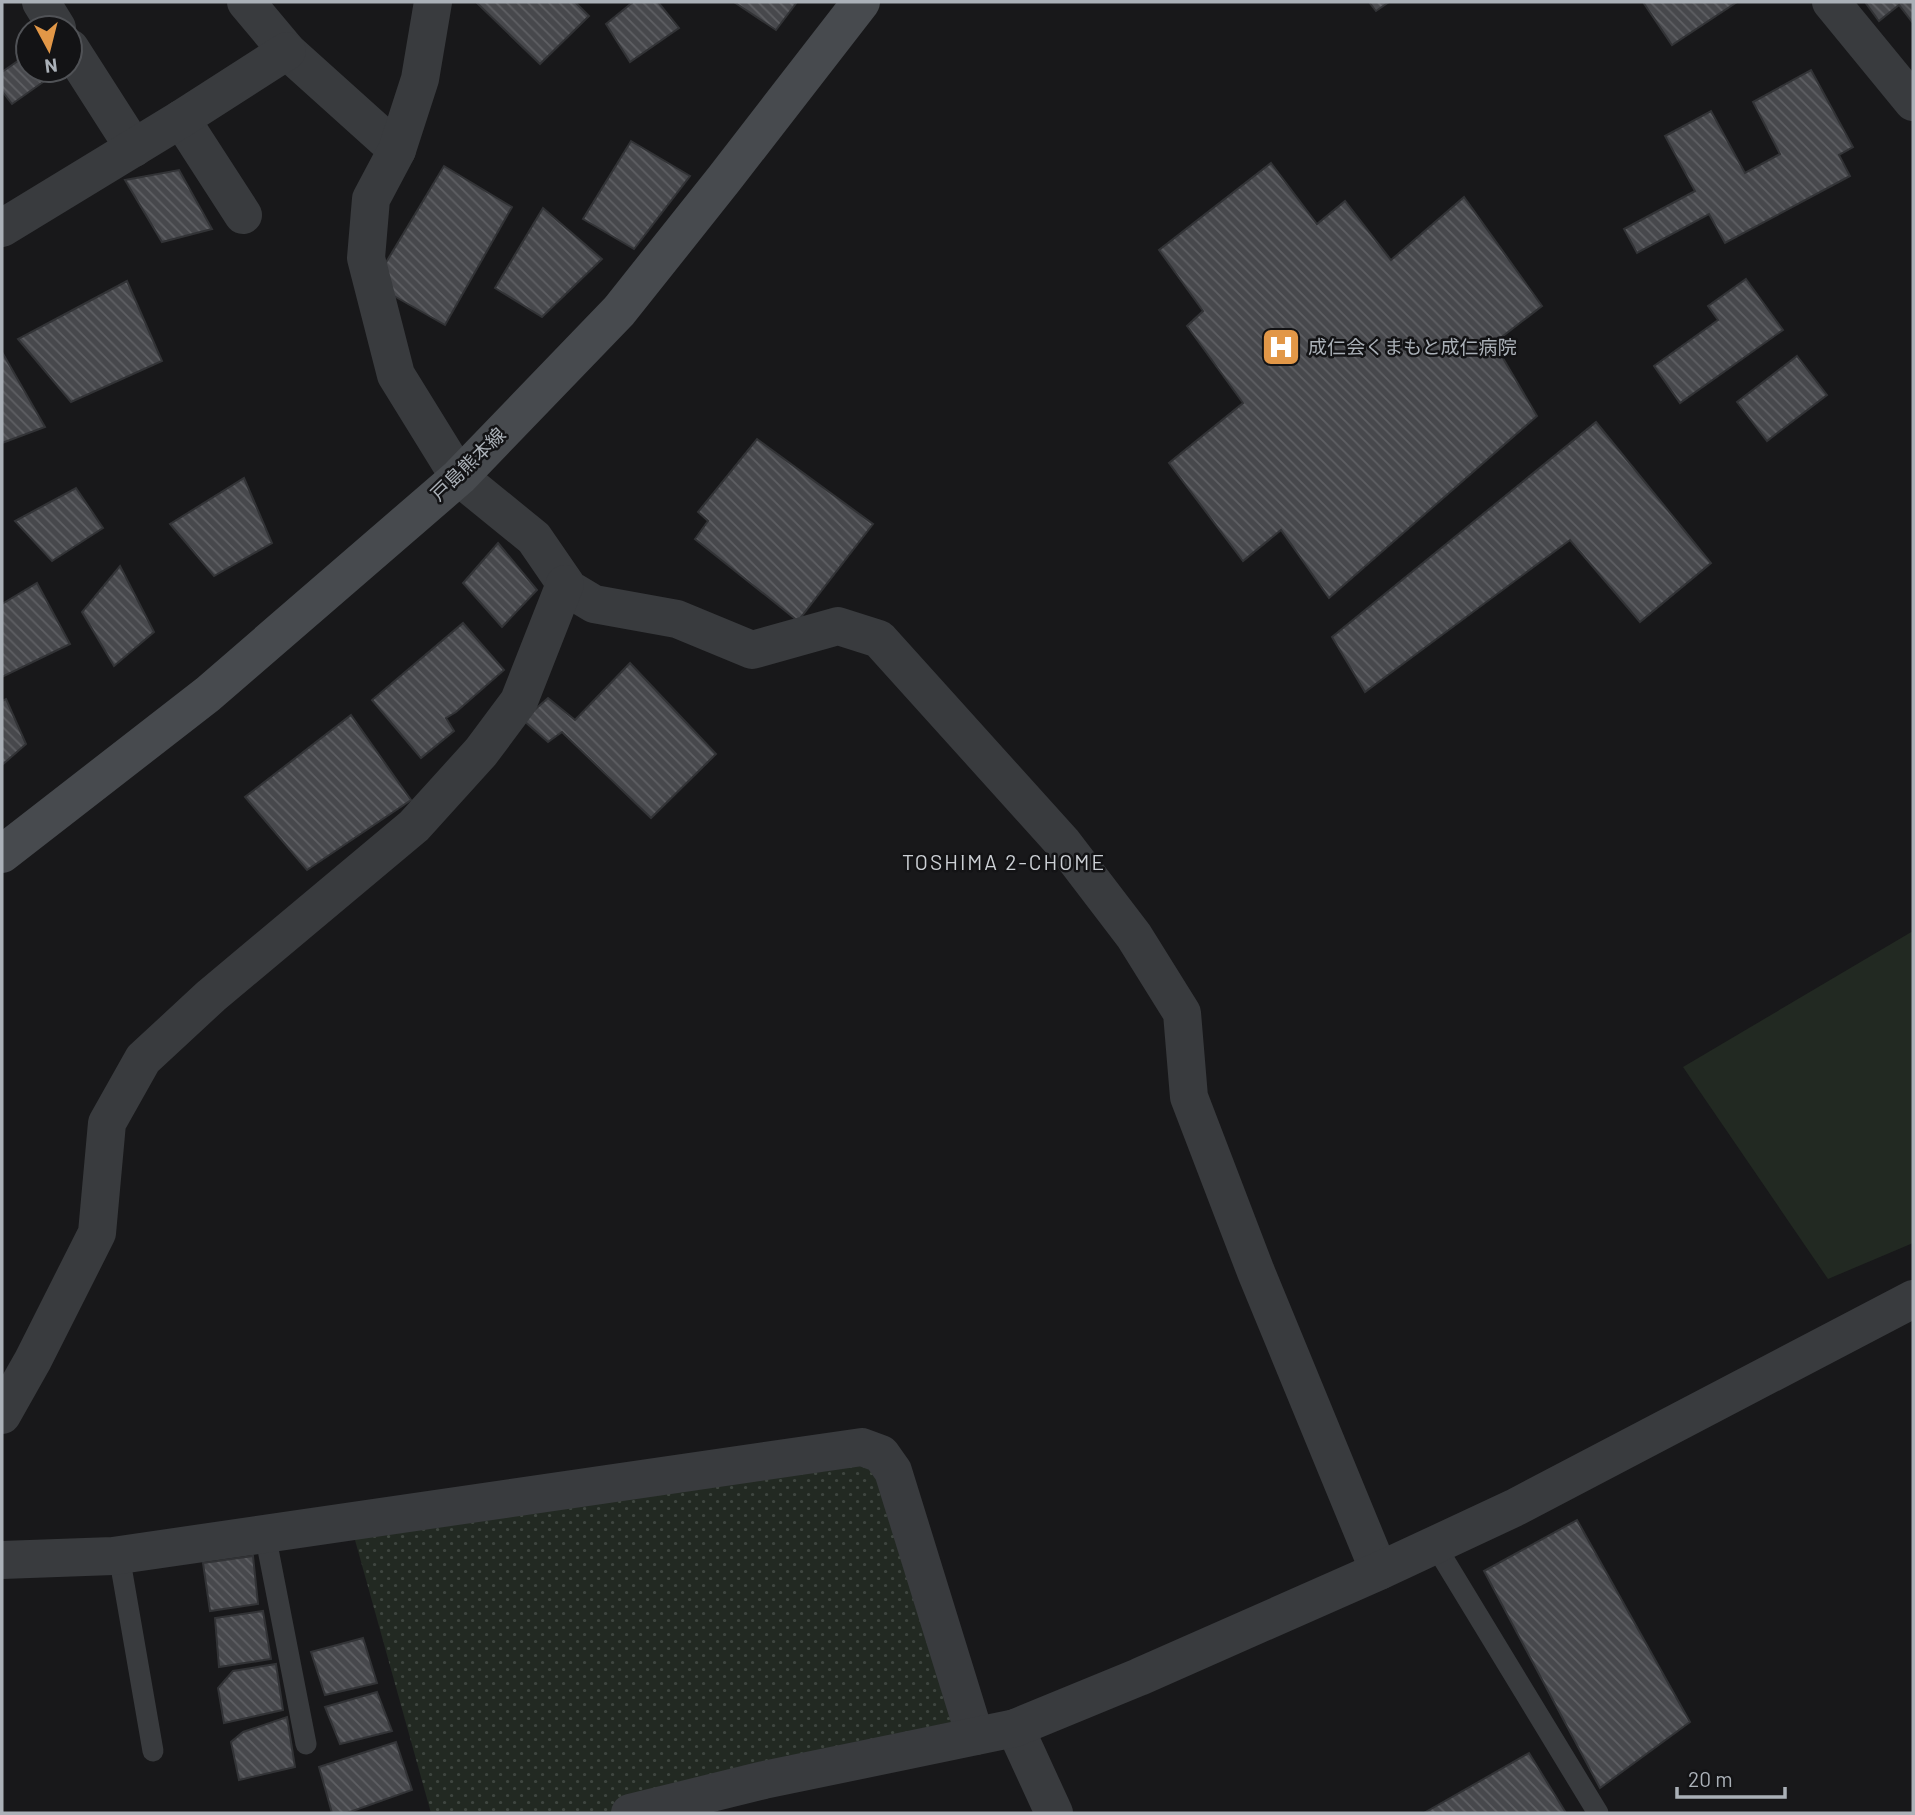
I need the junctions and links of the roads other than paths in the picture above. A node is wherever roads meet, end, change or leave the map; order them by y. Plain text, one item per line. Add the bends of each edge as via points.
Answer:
1 (246, 2) edge
2 (433, 2) edge
3 (860, 2) edge
4 (1831, 2) edge
5 (287, 51) junction
6 (84, 70) edge
7 (1913, 102) edge
8 (181, 119) junction
9 (134, 148) junction
10 (397, 150) junction
11 (243, 215) dead end
12 (2, 228) edge
13 (458, 477) junction
14 (565, 584) junction
15 (2, 854) edge
16 (1913, 1299) edge
17 (2, 1415) edge
18 (265, 1534) junction
19 (1435, 1545) junction
20 (119, 1555) junction
21 (2, 1560) edge
22 (1379, 1571) junction
23 (1014, 1728) junction
24 (975, 1736) junction
25 (306, 1744) dead end
26 (153, 1751) dead end
27 (630, 1813) edge
28 (1054, 1813) edge
29 (1598, 1813) edge

1 - 5 street
2 - 10 street via 420,79
3 - 13 main road, 戸島熊本線 via 619,311
4 - 7 street
5 - 8 street
5 - 10 street
6 - 9 street
8 - 9 street
8 - 11 street
9 - 12 street
10 - 13 street via 371,199 366,258 396,375
13 - 14 street via 534,538
13 - 15 main road, 戸島熊本線 via 208,694
14 - 17 street via 519,701 481,752 414,826 143,1059 107,1123 97,1233
14 - 22 street via 594,604 677,620 752,650 838,626 879,639 1063,844 1134,936 1182,1013 1189,1097
16 - 19 street
18 - 20 street
18 - 24 street via 862,1447 881,1454 893,1471
18 - 25 lane
19 - 22 street
19 - 29 lane
20 - 21 street
20 - 26 lane
22 - 23 street
23 - 24 street
23 - 28 street
24 - 27 street

